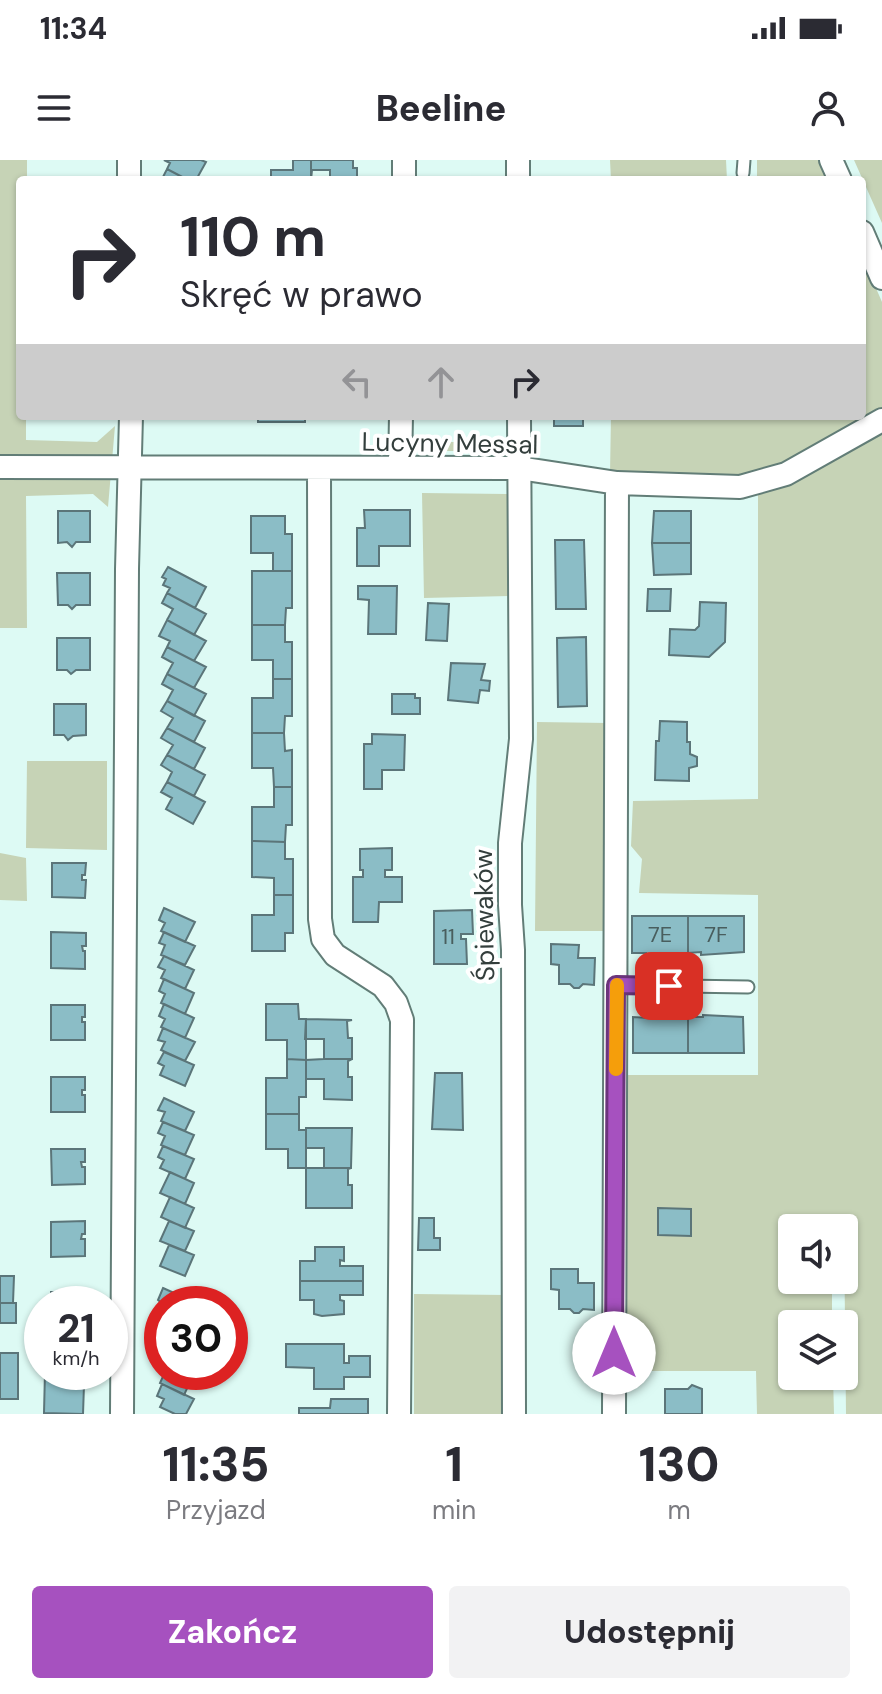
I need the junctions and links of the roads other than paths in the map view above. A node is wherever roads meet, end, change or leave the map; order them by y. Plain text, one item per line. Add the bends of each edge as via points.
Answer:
1 (866, 241) edge
2 (882, 278) edge
3 (131, 420) edge
4 (401, 420) edge
5 (519, 420) edge
6 (882, 420) edge
7 (0, 467) edge
8 (131, 467) junction
9 (400, 468) junction
10 (519, 468) junction
11 (319, 469) junction
12 (617, 483) junction
13 (616, 985) junction
14 (748, 987) dead end
15 (122, 1414) edge
16 (399, 1414) edge
17 (514, 1414) edge
18 (614, 1414) edge

1 - 2 street
3 - 8 street
4 - 9 street
5 - 10 street, Śpiewaków
6 - 12 street, Lucyny Messal via 786,474 740,487
7 - 8 street, Lucyny Messal
8 - 11 street, Lucyny Messal
8 - 15 street
9 - 10 street, Lucyny Messal
9 - 11 street, Lucyny Messal
10 - 12 street, Lucyny Messal
10 - 17 street, Śpiewaków via 521,739 510,843
11 - 16 street via 320,919 323,939 335,955 383,986 402,1020
12 - 13 street
13 - 14 lane
13 - 18 street

